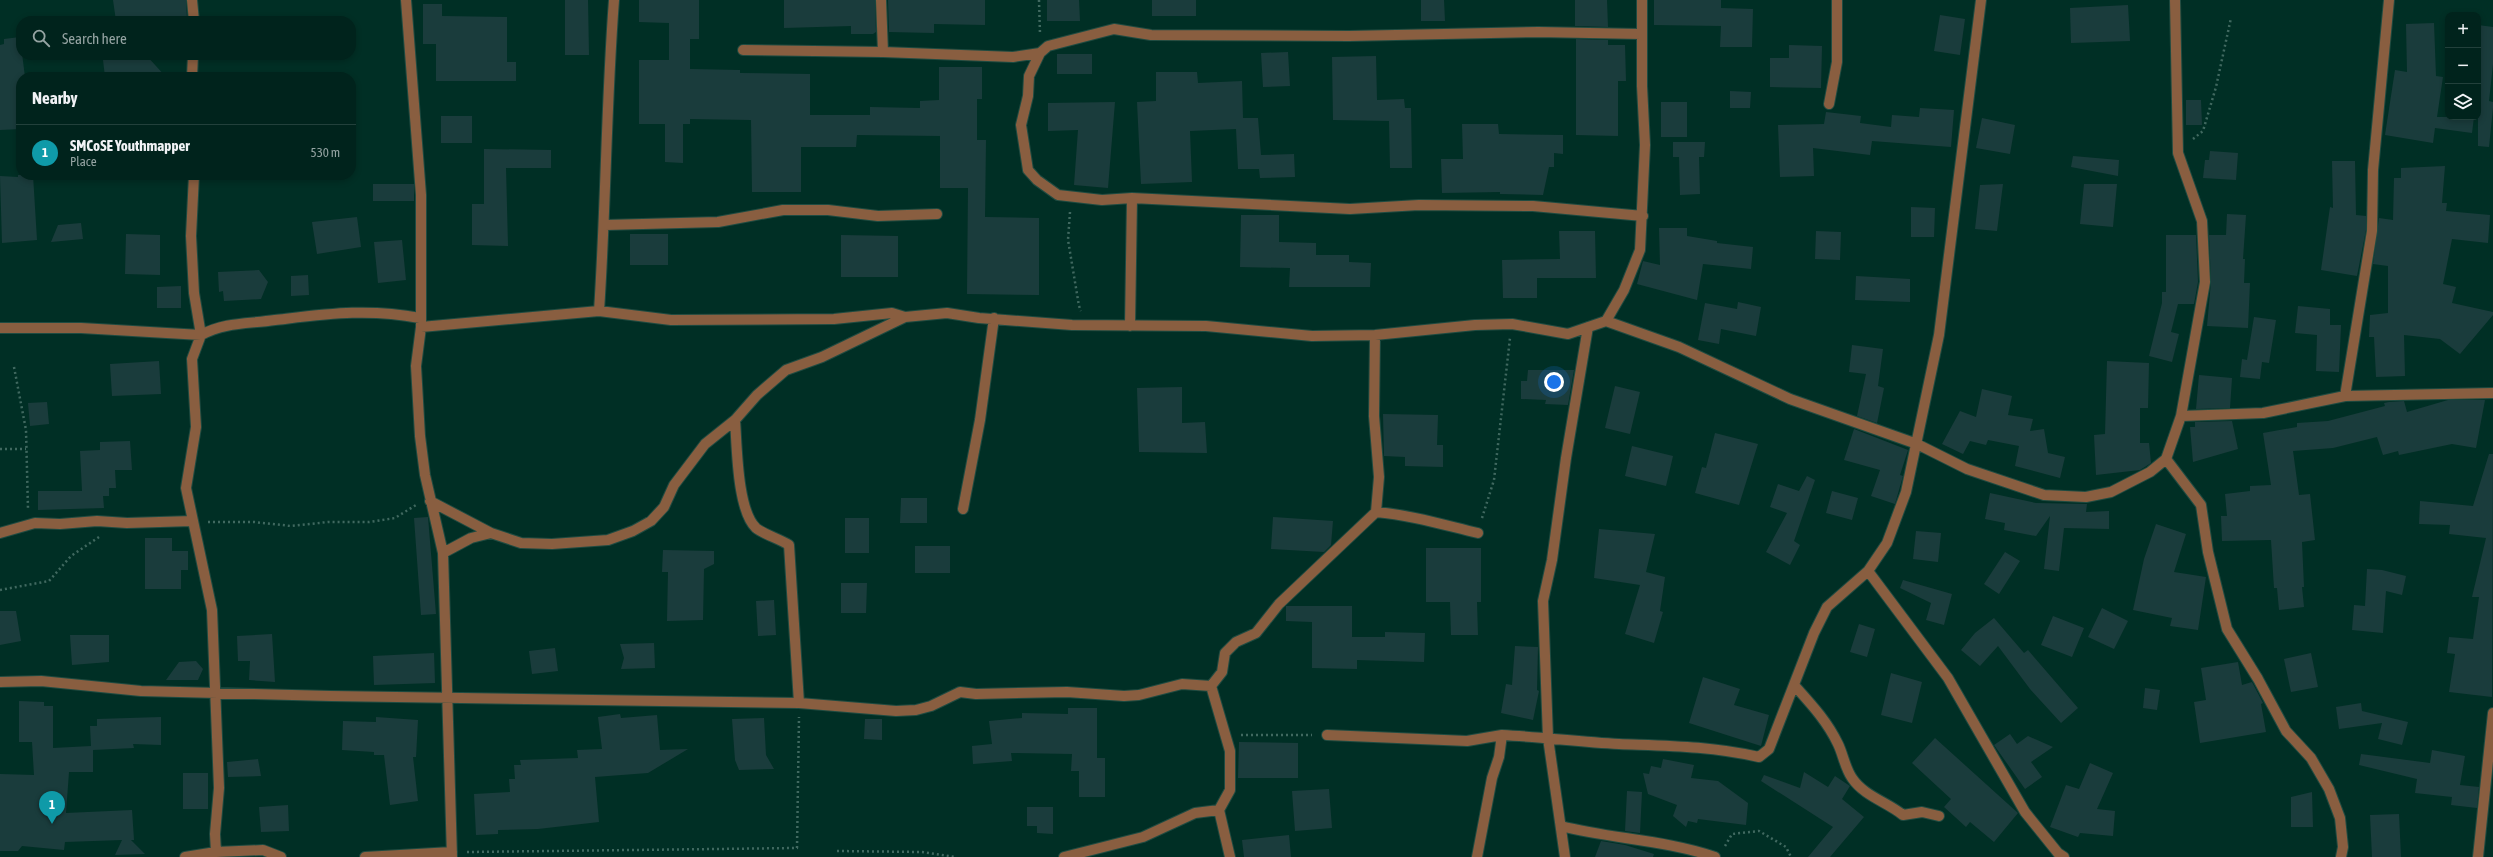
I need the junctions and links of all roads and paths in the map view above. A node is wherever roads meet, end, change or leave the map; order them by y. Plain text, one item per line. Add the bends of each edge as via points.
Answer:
1 (192, 0) edge
2 (406, 0) edge
3 (614, 0) edge
4 (882, 0) edge
5 (1039, 0) edge
6 (1642, 0) edge
7 (1837, 0) edge
8 (1981, 0) edge
9 (2175, 0) edge
10 (2389, 0) edge
11 (194, 16) edge
12 (2231, 18) dead end
13 (1641, 34) junction
14 (743, 50) dead end
15 (883, 52) junction
16 (1040, 53) junction
17 (193, 60) edge
18 (192, 72) edge
19 (1829, 104) dead end
20 (2178, 153) junction
21 (194, 180) edge
22 (1069, 197) junction
23 (1132, 198) junction
24 (937, 214) dead end
25 (1642, 216) junction
26 (605, 225) junction
27 (598, 311) junction
28 (905, 317) junction
29 (994, 318) junction
30 (1606, 321) junction
31 (421, 323) junction
32 (1512, 324) junction
33 (1089, 326) junction
34 (1130, 326) junction
35 (1588, 327) junction
36 (0, 328) edge
37 (201, 335) junction
38 (1375, 335) junction
39 (14, 367) dead end
40 (2493, 393) edge
41 (2345, 396) junction
42 (2181, 416) junction
43 (735, 420) junction
44 (1917, 444) junction
45 (0, 449) edge
46 (26, 449) junction
47 (2166, 459) junction
48 (430, 501) junction
49 (963, 509) dead end
50 (1376, 512) junction
51 (192, 521) junction
52 (36, 523) junction
53 (491, 532) junction
54 (0, 533) edge
55 (1478, 533) joint
56 (102, 535) dead end
57 (443, 553) junction
58 (1868, 571) junction
59 (0, 590) edge
60 (0, 682) edge
61 (1794, 685) junction
62 (1211, 686) junction
63 (214, 692) junction
64 (449, 698) junction
65 (799, 703) junction
66 (2493, 713) edge
67 (1327, 734) joint
68 (1502, 735) junction
69 (1226, 736) junction
70 (1548, 738) junction
71 (1219, 810) junction
72 (1939, 816) dead end
73 (1561, 826) junction
74 (837, 851) dead end
75 (216, 852) junction
76 (452, 854) edge
77 (1719, 854) edge
78 (185, 857) edge
79 (282, 857) edge
80 (365, 857) edge
81 (956, 857) edge
82 (1064, 857) edge
83 (1230, 857) edge
84 (1477, 857) edge
85 (1565, 857) edge
86 (1792, 857) edge
87 (2064, 857) edge
88 (2341, 857) edge
89 (2478, 857) edge

1 - 11 street
2 - 31 street via 421,195
3 - 26 street via 606,137
4 - 15 street
5 - 16 path
6 - 13 street
7 - 19 street via 1837,62
8 - 44 street via 1939,335
9 - 20 street
10 - 41 street via 2373,170 2372,230
12 - 20 path via 2216,87 2203,131
13 - 16 street via 1538,32 1349,36 1159,35 1114,29 1048,46
13 - 25 street via 1645,145
14 - 15 street
15 - 16 street via 1013,56
16 - 22 street via 1029,76 1028,96 1021,126 1028,170 1058,195
17 - 18 street
20 - 42 street via 2202,220 2205,282
21 - 37 street via 191,236 194,293
22 - 23 street via 1102,200
22 - 33 path via 1068,240 1079,306
23 - 25 street via 1350,209 1419,205 1533,206
23 - 34 street
24 - 26 street via 878,216 828,210 783,210 718,222
25 - 30 street via 1640,250 1634,269
26 - 27 street
27 - 28 street via 671,320 834,319 892,314
27 - 31 street
28 - 29 street via 947,313
28 - 43 street via 822,357 786,370 757,395
29 - 33 street
29 - 49 street
30 - 35 street
30 - 44 street via 1679,347 1790,399
31 - 37 street via 390,312 309,315 232,324 216,327
31 - 48 street via 416,366 420,436
32 - 35 street via 1568,334
32 - 38 street
32 - 55 path via 1494,480
33 - 34 street
34 - 38 street via 1206,326 1312,336
35 - 70 street via 1552,560 1543,601
36 - 37 street via 81,328
37 - 51 street via 192,359 196,427 186,488
38 - 50 street via 1374,416 1379,477
39 - 46 path via 26,430
40 - 41 street
41 - 42 street via 2263,413
42 - 47 street
43 - 53 street via 705,444 674,486 664,507 651,521 633,531 608,540 552,544 521,543
43 - 65 street via 739,481 747,513 757,528 789,545
44 - 47 street via 1974,472 2044,495 2068,497 2086,497 2111,492 2150,472
44 - 58 street via 1896,522 1887,543
45 - 46 path
46 - 52 path via 28,509
47 - 88 street via 2201,505 2208,552 2227,629 2286,731 2310,758 2329,789 2340,818
48 - 51 path via 414,506 395,518 370,522 328,522 291,526 254,522
48 - 53 street
48 - 57 street
50 - 55 street via 1417,517
50 - 62 street via 1279,604 1256,633 1236,642 1226,653 1222,672
51 - 52 street via 127,524 97,521
51 - 63 street via 212,610
52 - 54 street
53 - 57 street via 471,538
56 - 59 path via 71,556 49,581
57 - 64 street
58 - 61 street via 1827,607
58 - 87 street via 1948,678 2025,812
60 - 63 street via 41,681 141,690
61 - 70 street via 1769,749 1758,757 1687,745 1618,744
61 - 72 street via 1822,715 1838,744 1851,777 1862,790 1894,807 1903,815 1922,812
62 - 65 street via 1182,684 1139,695 1124,696 1067,692 960,692 916,710
62 - 69 street
63 - 64 street
63 - 75 street via 219,788
64 - 65 street
64 - 76 street
65 - 76 path via 797,848
66 - 89 street
67 - 68 street via 1467,741
67 - 69 path
68 - 70 street
68 - 84 street
69 - 71 street via 1230,751 1230,790
70 - 73 street
71 - 82 street via 1195,812 1143,837
71 - 83 street
73 - 77 street
73 - 85 street
74 - 81 path via 922,852
75 - 78 street
75 - 79 street via 263,850
76 - 80 street
77 - 86 path via 1732,834 1759,831 1786,847

